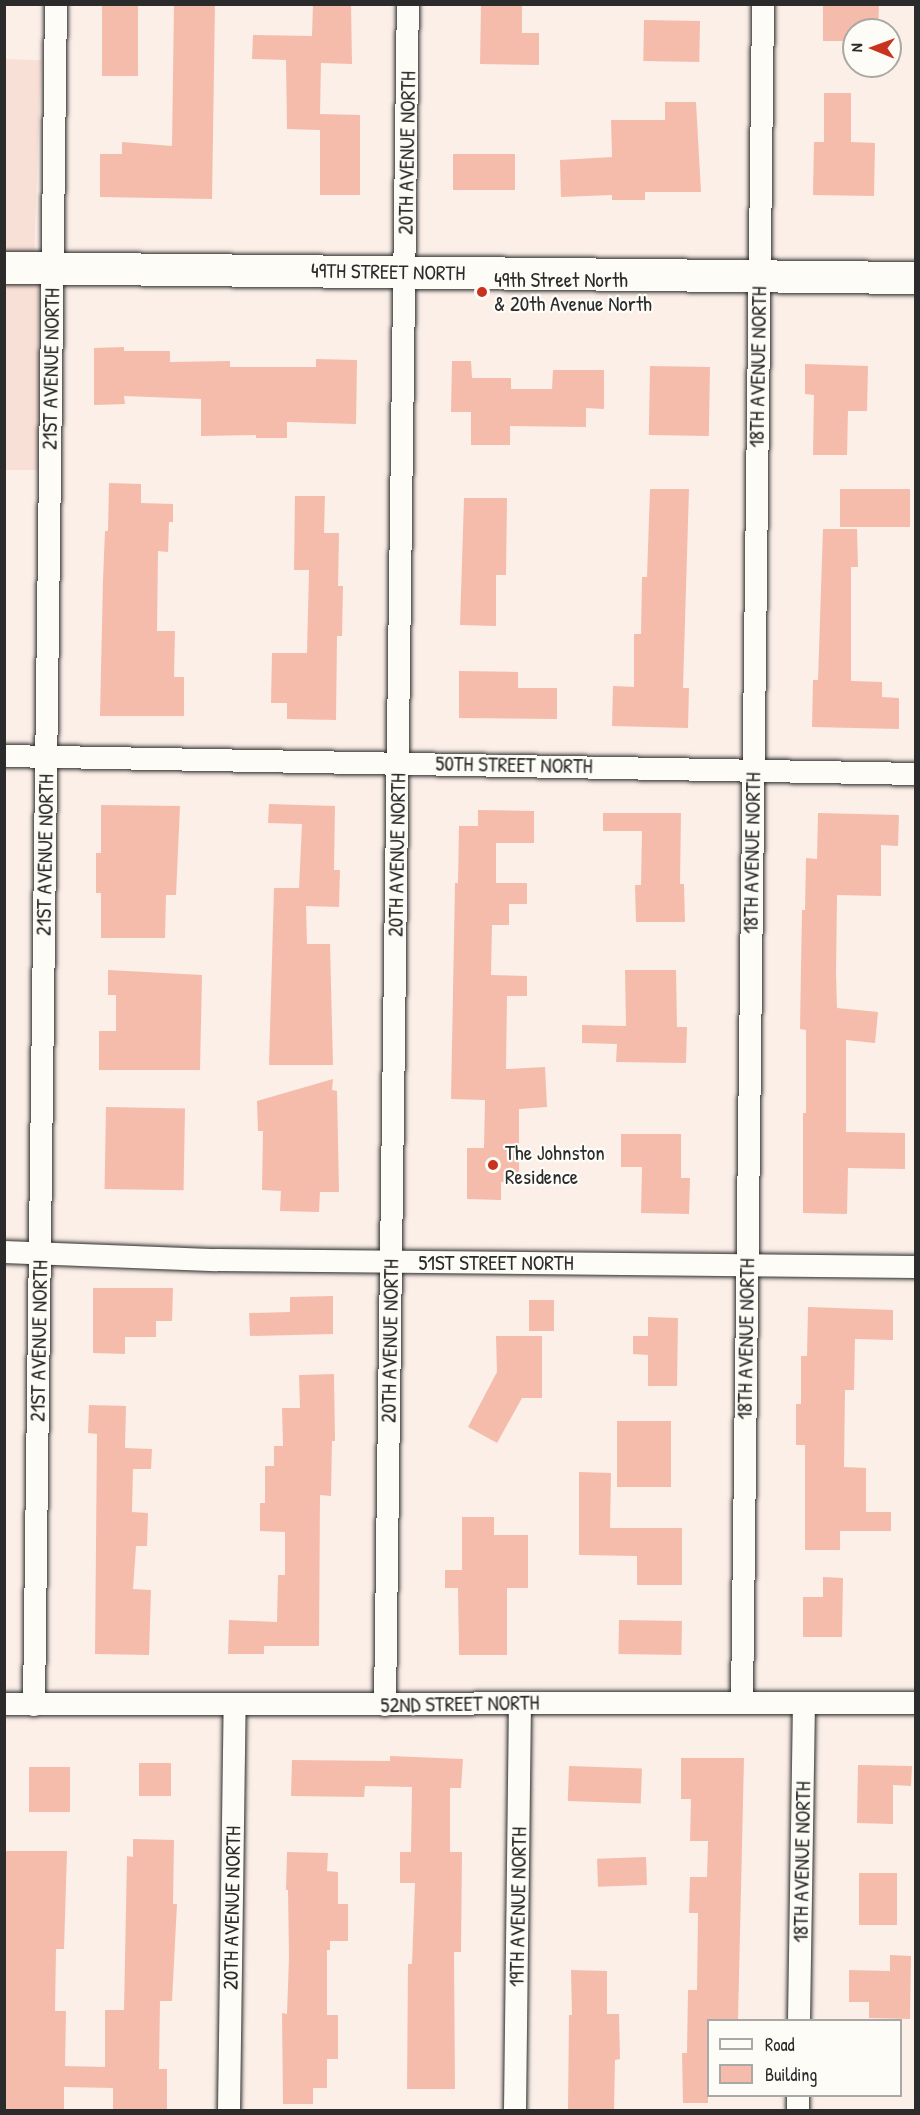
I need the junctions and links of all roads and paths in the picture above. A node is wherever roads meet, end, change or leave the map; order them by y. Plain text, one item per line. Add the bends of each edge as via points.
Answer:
1 (56, 4) edge
2 (408, 4) edge
3 (763, 4) edge
4 (4, 268) edge
5 (52, 269) junction
6 (405, 272) junction
7 (760, 276) junction
8 (915, 278) edge
9 (4, 756) edge
10 (46, 757) junction
11 (398, 763) junction
12 (753, 769) junction
13 (915, 774) edge
14 (4, 1252) edge
15 (40, 1253) junction
16 (391, 1263) junction
17 (747, 1264) junction
18 (915, 1267) edge
19 (742, 1702) junction
20 (915, 1702) edge
21 (520, 1703) junction
22 (804, 1703) junction
23 (4, 1704) edge
24 (235, 1705) junction
25 (385, 1705) junction
26 (34, 1706) junction
27 (800, 2019) edge
28 (229, 2110) edge
29 (515, 2110) edge

1 - 5 street, 21ST AVENUE NORTH
2 - 6 street, 20TH AVENUE NORTH
3 - 7 street, 18TH AVENUE NORTH
4 - 5 main road, 49TH STREET NORTH
5 - 6 main road, 49TH STREET NORTH
5 - 10 street, 21ST AVENUE NORTH
6 - 7 main road, 49TH STREET NORTH
6 - 11 street, 20TH AVENUE NORTH
7 - 8 main road, 49TH STREET NORTH
7 - 12 street, 18TH AVENUE NORTH
9 - 10 street, 50TH STREET NORTH
10 - 11 street, 50TH STREET NORTH
10 - 15 street, 21ST AVENUE NORTH
11 - 12 street, 50TH STREET NORTH
11 - 16 street, 20TH AVENUE NORTH
12 - 13 street, 50TH STREET NORTH
12 - 17 street, 18TH AVENUE NORTH
14 - 15 street, 51ST STREET NORTH
15 - 16 street, 51ST STREET NORTH
15 - 26 street, 21ST AVENUE NORTH
16 - 17 street, 51ST STREET NORTH
16 - 25 street, 20TH AVENUE NORTH
17 - 18 street, 51ST STREET NORTH
17 - 19 street, 18TH AVENUE NORTH
19 - 21 street, 52ND STREET NORTH
19 - 22 street, 52ND STREET NORTH
20 - 22 street, 52ND STREET NORTH
21 - 25 street, 52ND STREET NORTH
21 - 29 street, 19TH AVENUE NORTH
22 - 27 street, 18TH AVENUE NORTH
23 - 26 street, 52ND STREET NORTH
24 - 25 street, 52ND STREET NORTH
24 - 26 street, 52ND STREET NORTH
24 - 28 street, 20TH AVENUE NORTH

